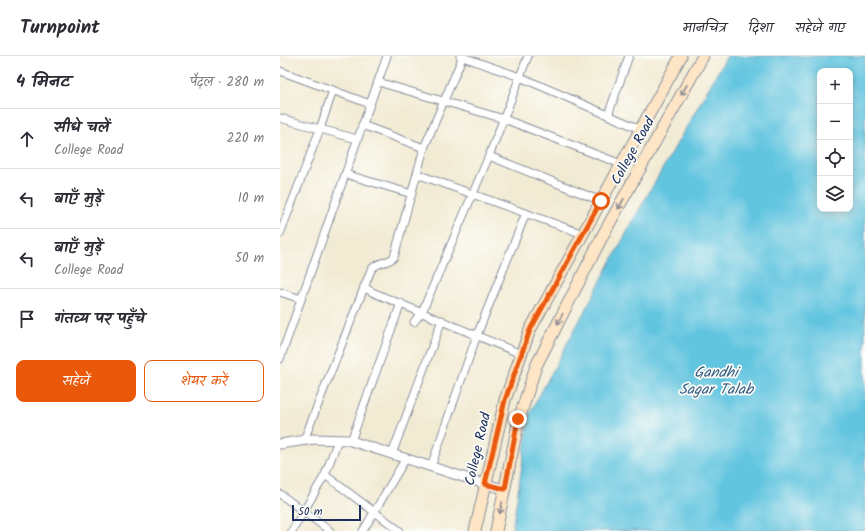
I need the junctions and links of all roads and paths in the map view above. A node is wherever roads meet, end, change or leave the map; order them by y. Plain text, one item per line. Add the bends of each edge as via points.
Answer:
1 (387, 56) edge
2 (462, 56) edge
3 (528, 56) edge
4 (629, 56) edge
5 (680, 56) edge
6 (703, 56) edge
7 (280, 71) edge
8 (520, 77) junction
9 (378, 82) junction
10 (332, 90) junction
11 (444, 101) junction
12 (370, 104) junction
13 (608, 115) junction
14 (504, 119) junction
15 (281, 120) edge
16 (362, 125) junction
17 (320, 129) junction
18 (640, 129) junction
19 (357, 139) junction
20 (424, 148) junction
21 (489, 156) junction
22 (621, 164) junction
23 (345, 174) junction
24 (417, 174) junction
25 (473, 193) junction
26 (412, 194) junction
27 (601, 201) junction
28 (526, 213) junction
29 (280, 234) edge
30 (583, 234) junction
31 (364, 286) junction
32 (280, 292) edge
33 (301, 299) junction
34 (401, 303) junction
35 (422, 312) junction
36 (442, 320) junction
37 (414, 322) dead end
38 (477, 335) junction
39 (521, 354) junction
40 (280, 359) edge
41 (304, 440) junction
42 (338, 440) junction
43 (351, 441) junction
44 (280, 444) edge
45 (392, 454) junction
46 (406, 458) junction
47 (433, 461) dead end
48 (326, 475) junction
49 (485, 484) junction
50 (505, 489) junction
51 (280, 494) edge
52 (302, 511) junction
53 (375, 512) junction
54 (292, 531) edge
55 (330, 531) edge
56 (363, 531) edge
57 (400, 531) edge
58 (475, 531) edge
59 (496, 531) edge

1 - 9 street
2 - 8 street
2 - 11 street
3 - 8 street
4 - 13 street
5 - 18 main road, College Road
6 -> 50 main road, College Road via 604,233 536,366 518,419
7 - 10 street
8 - 13 street
8 - 14 street
9 - 11 street
9 - 12 street
10 - 12 street
10 - 17 street
11 - 14 street
11 - 20 street
12 - 16 street
13 - 18 street
14 - 21 street
14 - 22 street
15 - 17 street
16 - 19 street
16 - 20 street
17 - 19 street
17 - 29 street
18 - 22 main road, College Road
19 - 23 street
20 - 24 street
21 - 25 street
21 - 27 street
22 - 27 main road, College Road
23 - 26 street
23 - 33 street
24 - 25 street
24 - 26 street
25 - 28 street
25 - 35 street
26 - 31 street via 394,257 372,268
27 - 30 main road, College Road
28 - 30 street
28 - 38 street
30 - 39 main road, College Road via 530,330
31 - 34 street
31 - 41 street
32 - 33 street
33 - 40 street
34 - 35 street
34 - 43 street
35 - 36 street
35 - 37 street
36 - 38 street
36 - 45 street
38 - 39 street
38 - 47 street
39 - 49 main road, College Road via 505,400
41 - 42 street
41 - 44 street
42 - 43 street
42 - 48 street
43 - 45 street
45 - 46 street
46 - 49 street
46 - 53 street
48 - 52 street
48 - 53 street
49 - 50 street
49 - 58 main road, College Road
50 -> 59 main road, College Road
51 - 52 street
52 - 54 street
52 - 55 street
53 - 56 street
53 - 57 street

